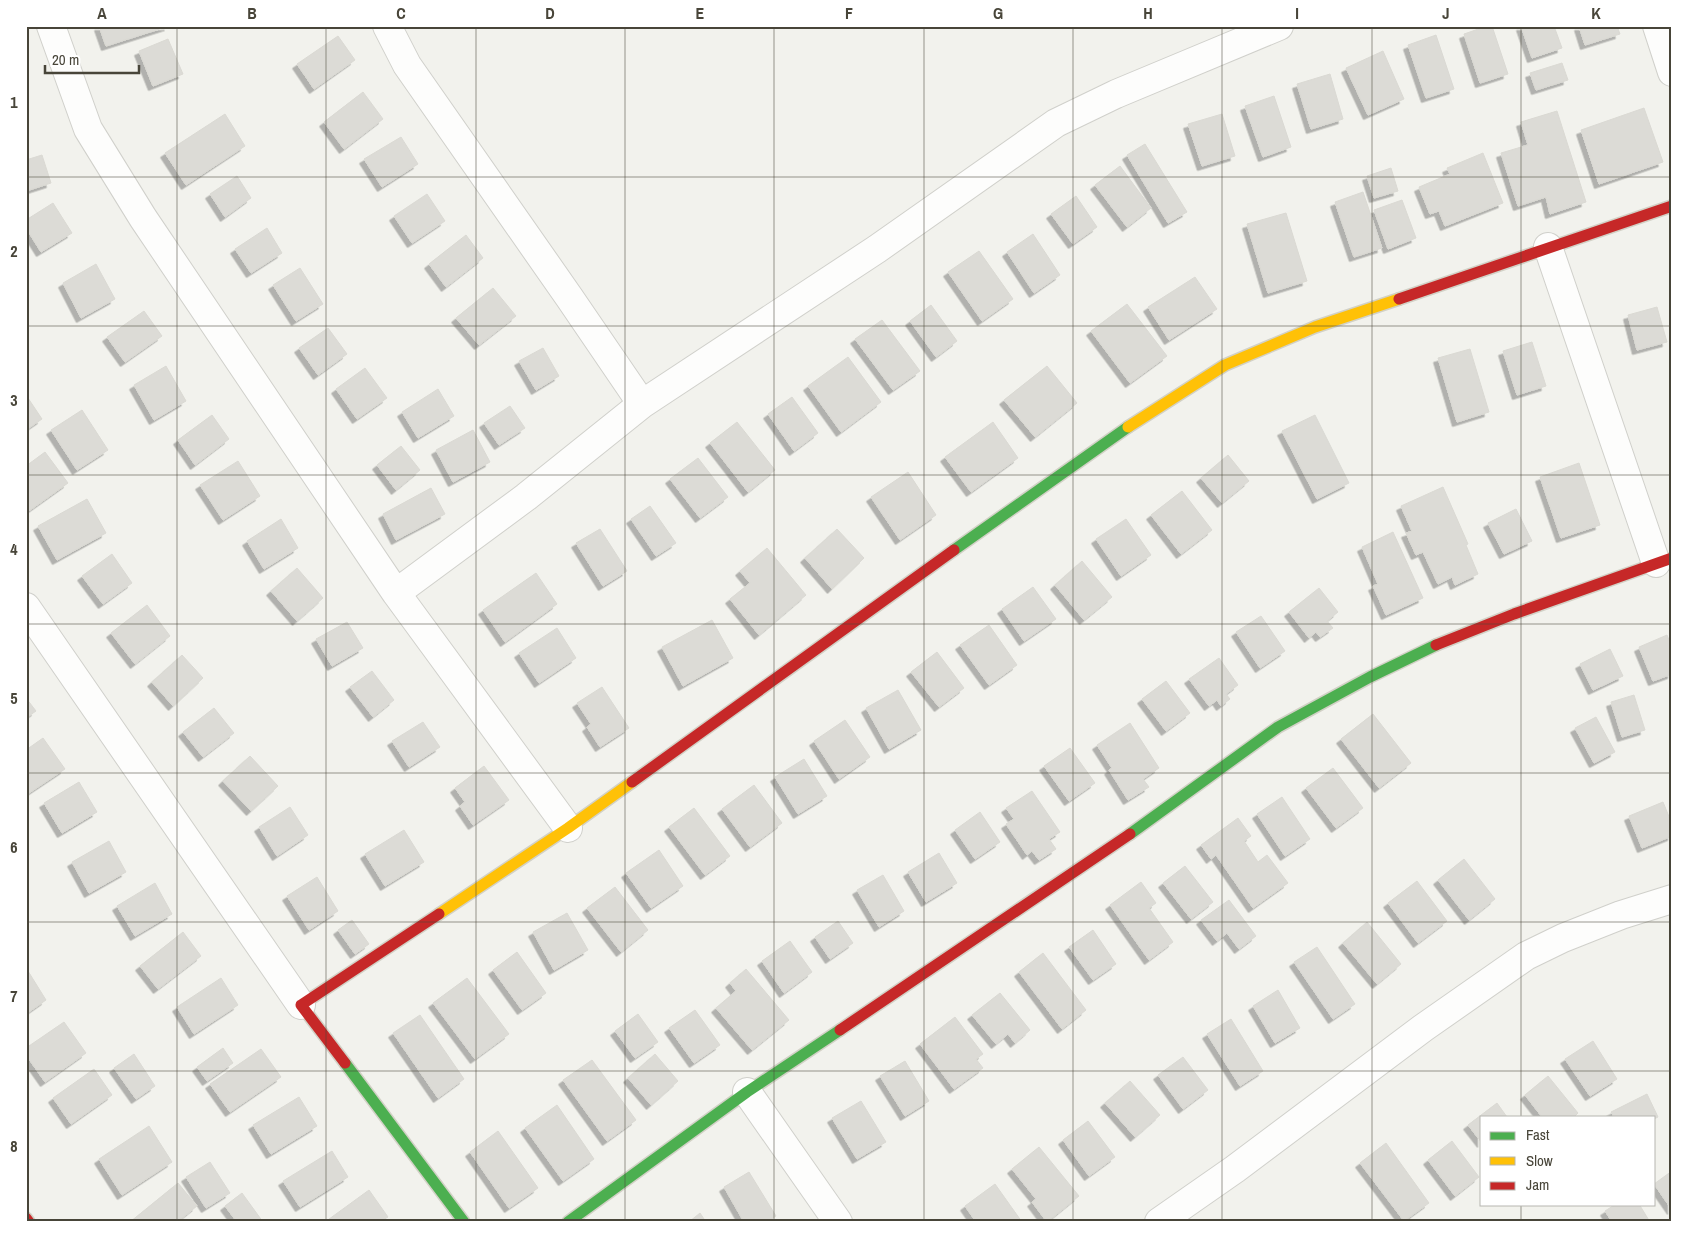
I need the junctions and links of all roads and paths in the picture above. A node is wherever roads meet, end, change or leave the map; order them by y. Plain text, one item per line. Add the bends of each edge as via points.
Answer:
1 (51, 26) edge
2 (387, 26) edge
3 (1279, 26) edge
4 (1657, 26) edge
5 (1672, 72) edge
6 (1672, 206) edge
7 (1548, 247) junction
8 (642, 404) junction
9 (1664, 560) edge
10 (396, 593) junction
11 (26, 608) edge
12 (568, 828) junction
13 (1672, 899) edge
14 (302, 1005) junction
15 (747, 1092) junction
16 (26, 1218) edge
17 (29, 1222) edge
18 (464, 1222) edge
19 (568, 1222) edge
20 (838, 1222) edge
21 (1159, 1222) edge

1 - 10 street via 88,129 143,218
2 - 8 street via 407,65
3 - 8 street via 1116,94 1056,123 877,249
4 - 5 street
6 - 7 street
7 - 9 street
7 - 12 street via 1315,327 1225,365 1120,432
8 - 10 street via 526,497
9 - 15 street via 1443,641 1278,727 1104,852
10 - 12 street
11 - 14 street
12 - 14 street
13 - 21 street via 1563,938 1526,956
14 - 18 street
15 - 19 street
15 - 20 street
16 - 17 street

